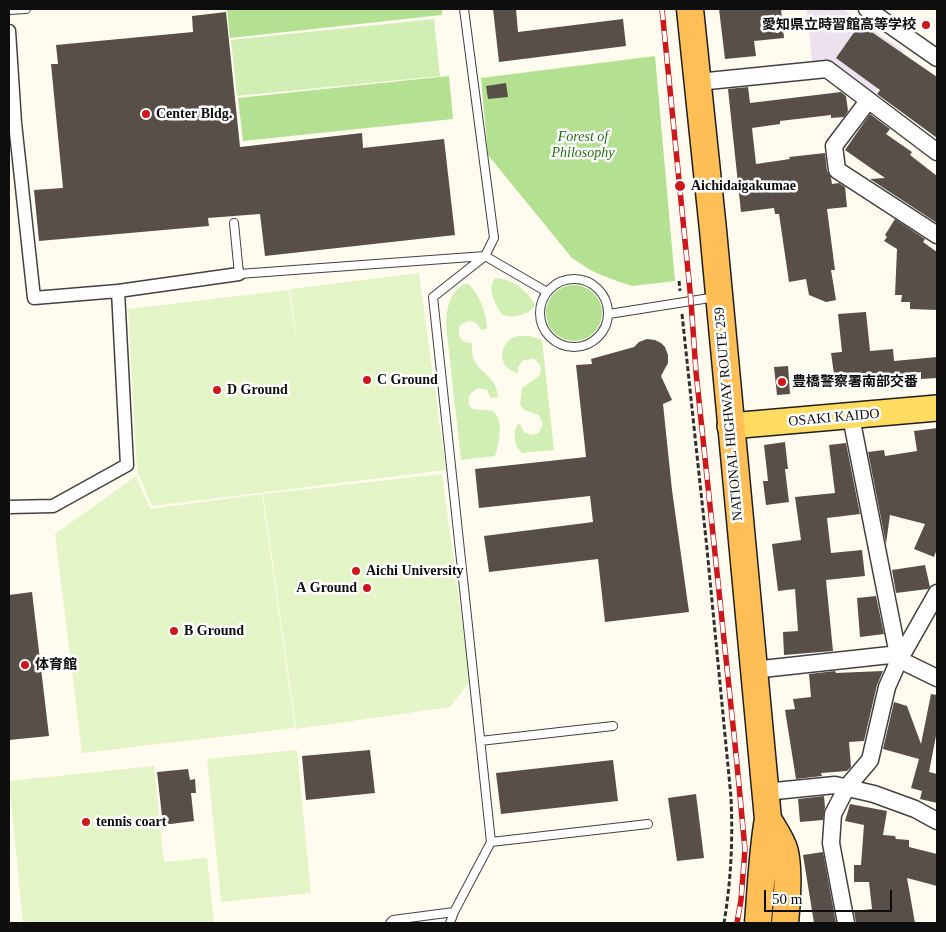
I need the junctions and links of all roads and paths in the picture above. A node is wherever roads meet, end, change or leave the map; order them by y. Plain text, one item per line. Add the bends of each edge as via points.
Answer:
1 (26, 9) edge
2 (464, 9) edge
3 (690, 9) edge
4 (867, 9) edge
5 (9, 10) edge
6 (9, 31) edge
7 (937, 58) edge
8 (698, 82) junction
9 (868, 101) junction
10 (937, 152) edge
11 (234, 223) dead end
12 (937, 235) edge
13 (485, 256) junction
14 (239, 274) junction
15 (679, 281) dead end
16 (118, 291) junction
17 (547, 292) junction
18 (719, 297) junction
19 (681, 302) junction
20 (609, 314) junction
21 (937, 408) edge
22 (851, 417) junction
23 (730, 426) junction
24 (9, 507) edge
25 (937, 593) edge
26 (899, 660) junction
27 (753, 670) junction
28 (937, 678) edge
29 (613, 726) dead end
30 (480, 742) junction
31 (847, 787) junction
32 (765, 792) junction
33 (768, 819) junction
34 (937, 821) edge
35 (648, 824) dead end
36 (491, 842) junction
37 (454, 912) junction
38 (390, 923) edge
39 (450, 923) edge
40 (724, 923) edge
41 (758, 923) edge
42 (785, 923) edge
43 (846, 923) edge

1 - 5 lane
2 - 13 lane via 494,238
3 - 8 highway, NATIONAL HIGHWAY ROUTE 259
4 - 7 street
6 - 16 street via 15,123 34,298
8 - 9 street via 827,68
8 - 18 highway, NATIONAL HIGHWAY ROUTE 259
9 - 10 street
9 - 12 street via 834,146 837,170
11 - 14 lane
13 - 14 lane
13 - 17 lane
13 - 30 lane via 433,297
14 - 16 street
15 - 19 path
16 - 24 street via 127,465 53,506
17 - 20 lane via 563,281 584,280 602,293
17 - 20 lane via 541,305 542,325 551,338 562,345 582,346 595,340 605,328
18 - 19 lane
18 - 23 highway, NATIONAL HIGHWAY ROUTE 259
19 - 20 lane
19 - 40 path via 731,797 731,880
21 - 22 main road, OSAKI KAIDO
22 - 23 main road, OSAKI KAIDO
22 - 26 street
23 - 27 highway, NATIONAL HIGHWAY ROUTE 259
25 - 26 street
26 - 27 street via 890,655
26 - 28 street
26 - 31 street via 887,687 870,760
27 - 32 highway, NATIONAL HIGHWAY ROUTE 259
29 - 30 lane
30 - 36 lane
31 - 32 street via 835,785
31 - 34 street via 915,808
31 - 43 street via 834,814 831,843
32 - 33 highway, NATIONAL HIGHWAY ROUTE 259
33 - 41 highway, NATIONAL HIGHWAY ROUTE 259
33 - 42 highway, NATIONAL HIGHWAY ROUTE 259 via 784,848 787,876
35 - 36 lane
36 - 37 lane
37 - 38 lane
37 - 39 lane

